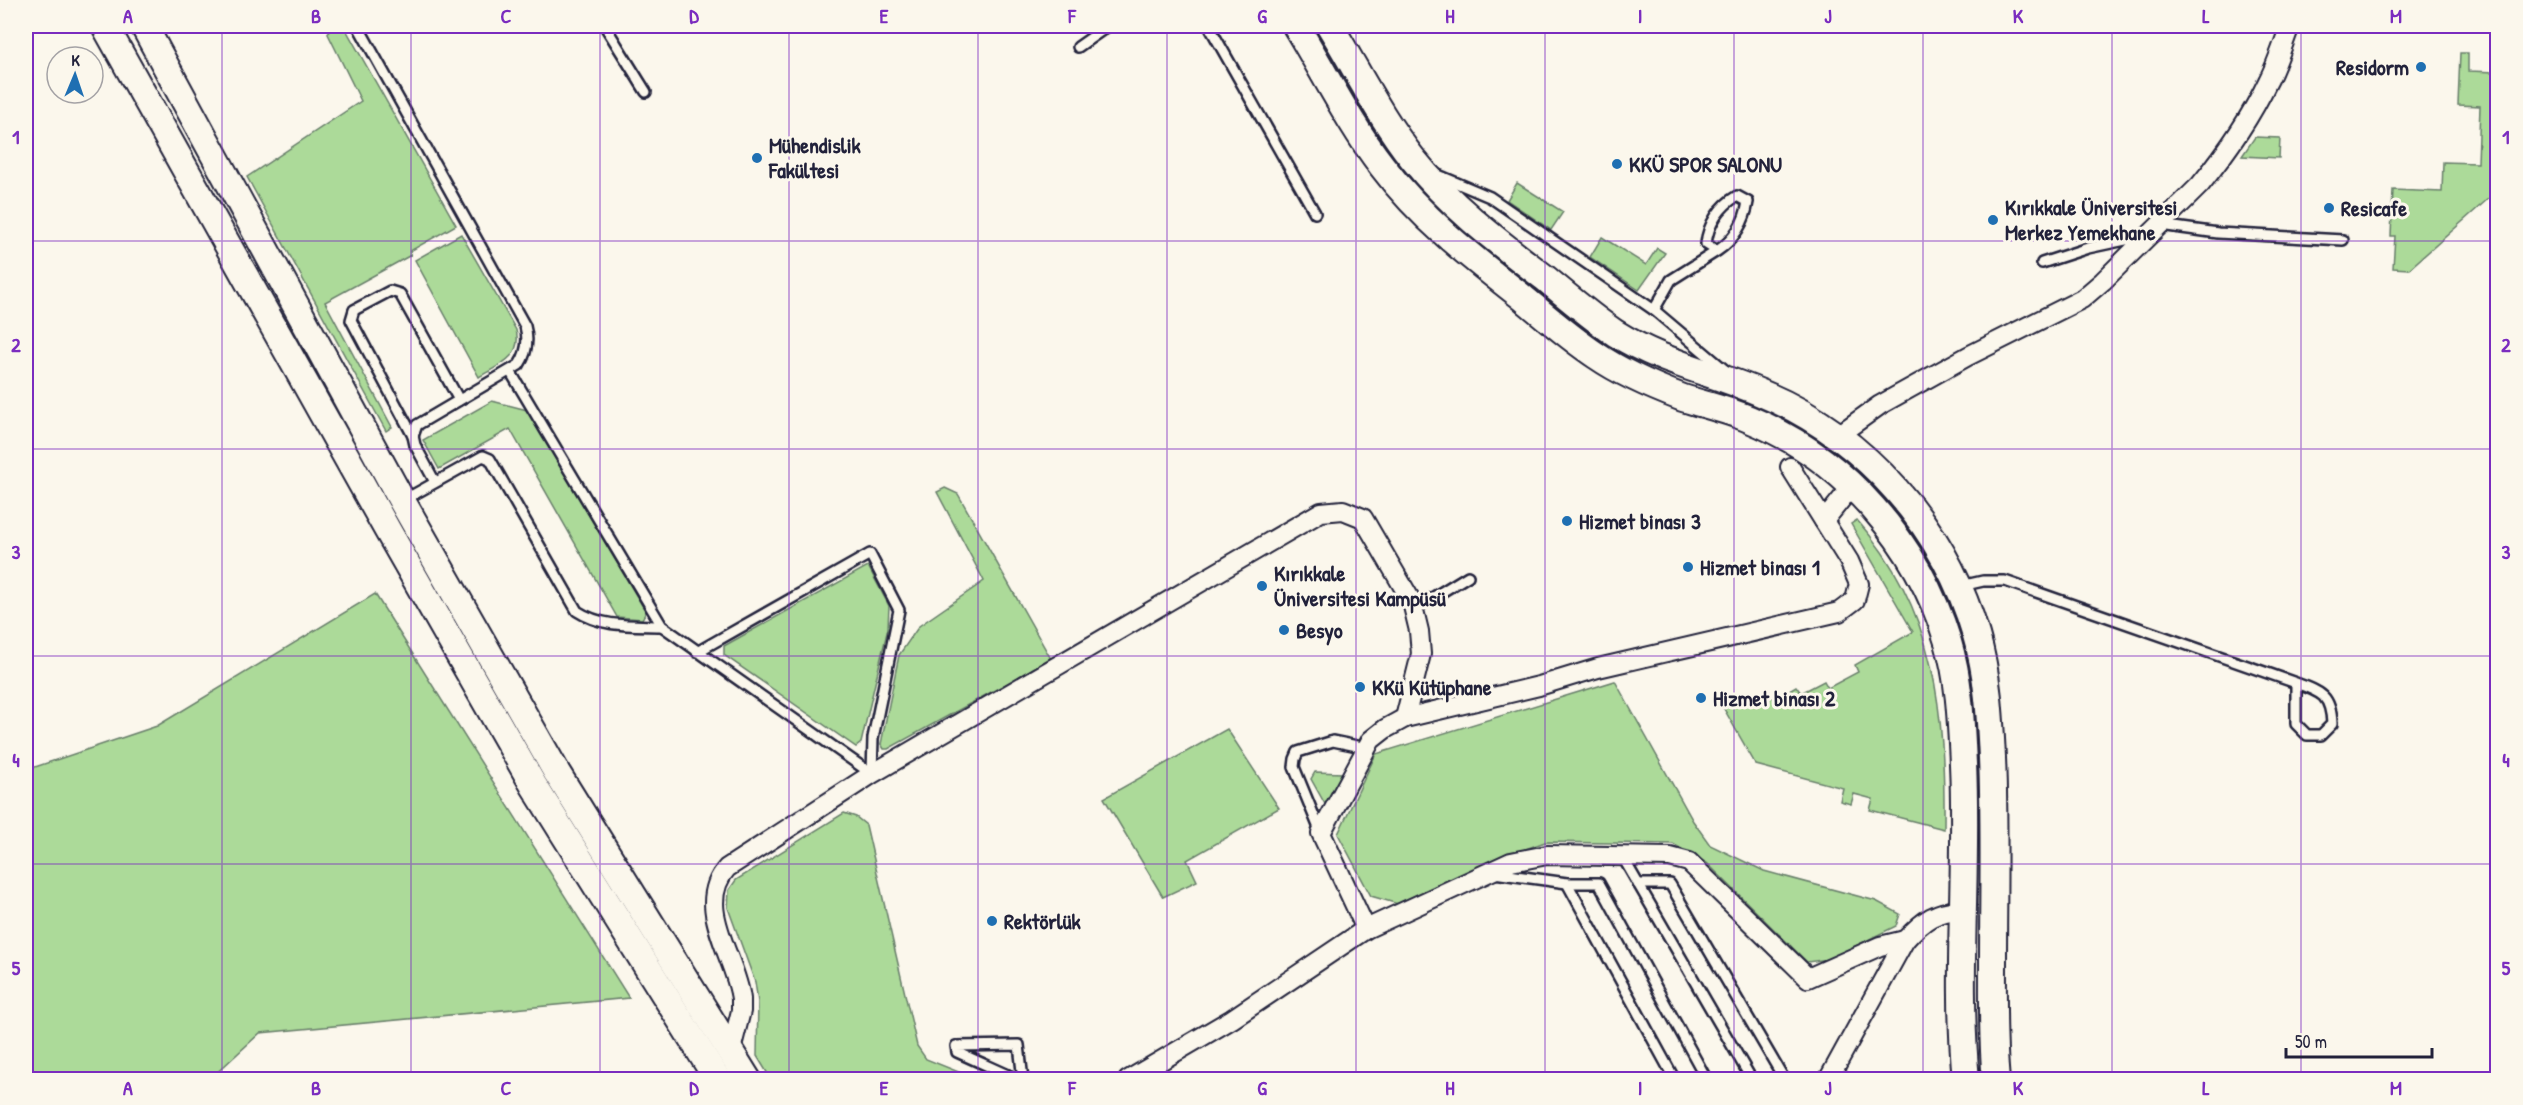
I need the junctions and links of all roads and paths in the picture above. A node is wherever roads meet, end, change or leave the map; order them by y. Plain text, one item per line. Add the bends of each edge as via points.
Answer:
1 (105, 26) edge
2 (144, 26) edge
3 (358, 26) edge
4 (605, 26) edge
5 (1108, 26) edge
6 (1209, 26) edge
7 (1296, 26) edge
8 (1330, 26) edge
9 (2290, 26) edge
10 (1078, 47) dead end
11 (646, 92) dead end
12 (1421, 169) junction
13 (1315, 213) dead end
14 (2155, 230) junction
15 (2343, 240) dead end
16 (1717, 251) junction
17 (2042, 263) dead end
18 (1654, 310) junction
19 (510, 371) junction
20 (1743, 386) junction
21 (459, 400) junction
22 (413, 436) junction
23 (1837, 436) junction
24 (1872, 464) junction
25 (1790, 467) dead end
26 (435, 482) junction
27 (1852, 486) junction
28 (407, 509) junction
29 (1824, 521) junction
30 (388, 531) junction
31 (1468, 576) dead end
32 (1959, 586) junction
33 (1932, 598) junction
34 (1414, 609) junction
35 (662, 626) junction
36 (697, 652) junction
37 (2296, 683) junction
38 (1405, 718) junction
39 (1367, 748) junction
40 (872, 774) junction
41 (1321, 833) junction
42 (1622, 856) junction
43 (1488, 872) junction
44 (1567, 883) junction
45 (1638, 884) junction
46 (1964, 909) junction
47 (1993, 909) junction
48 (1366, 929) junction
49 (1905, 940) junction
50 (730, 1050) junction
51 (713, 1072) edge
52 (748, 1080) edge
53 (1021, 1080) edge
54 (1128, 1080) edge
55 (1675, 1080) edge
56 (1707, 1080) edge
57 (1752, 1080) edge
58 (1782, 1080) edge
59 (1828, 1080) edge
60 (1966, 1080) edge
61 (1996, 1080) edge

1 - 30 street
2 - 28 street
3 - 19 lane via 525,326 528,341 524,357
4 - 11 lane
5 - 10 lane
6 - 13 lane
7 - 27 street via 1376,159 1419,210 1462,250 1606,362 1659,388 1764,426 1806,450
8 - 12 street via 1396,137
9 - 14 street via 2270,79 2237,134 2200,185
12 - 18 lane via 1490,197
12 - 20 street via 1475,223 1611,331 1670,362
14 - 15 lane
14 - 17 lane
14 - 23 street via 2082,299 1880,405
16 - 16 lane via 1706,244 1708,231 1726,202 1737,196 1748,202 1746,215 1728,244
16 - 18 lane via 1671,280
18 - 20 lane
19 - 21 lane
19 - 35 lane
20 - 23 street via 1792,408
21 - 22 lane via 417,425
21 - 22 lane via 400,294 390,291 354,310 351,320
22 - 26 lane
23 - 24 street
24 - 27 street
24 - 32 street via 1924,525
25 - 29 street
26 - 28 lane
26 - 35 lane via 483,456 490,459 577,611 604,623
27 - 29 street
27 - 33 street via 1900,541
28 - 30 street
28 - 50 street via 557,772
29 - 38 street via 1850,561 1859,584 1855,600 1839,612
30 - 51 street via 534,786
31 - 34 lane
32 - 33 street
32 - 37 lane via 2005,581
32 - 47 street via 1977,636 1987,688 1994,806
33 - 46 street via 1948,644 1959,700 1965,807
34 - 38 street via 1420,661
34 - 40 street via 1363,518 1343,510 1321,512
35 - 36 lane
36 - 40 lane
36 - 40 lane via 870,554 898,610 873,738
37 - 37 lane via 2320,691 2331,707 2332,724 2321,735 2307,735 2296,724
38 - 39 street via 1374,737
39 - 41 street
39 - 41 lane via 1333,741 1295,756 1294,767
40 - 50 street via 727,868 716,883 713,910 741,999
41 - 48 street
42 - 43 street via 1538,855
42 - 45 lane
42 - 49 street via 1670,857 1691,864 1808,978 1880,946
43 - 44 lane
43 - 48 street
44 - 55 lane
44 - 56 lane via 1599,883
45 - 57 lane
45 - 58 lane via 1670,884
46 - 47 street
46 - 49 street via 1941,911 1921,922
46 - 60 street
47 - 61 street
48 - 54 street via 1232,1019
49 - 59 street
50 - 51 street
50 - 52 street
53 - 53 lane via 1019,1045 956,1046 957,1052

